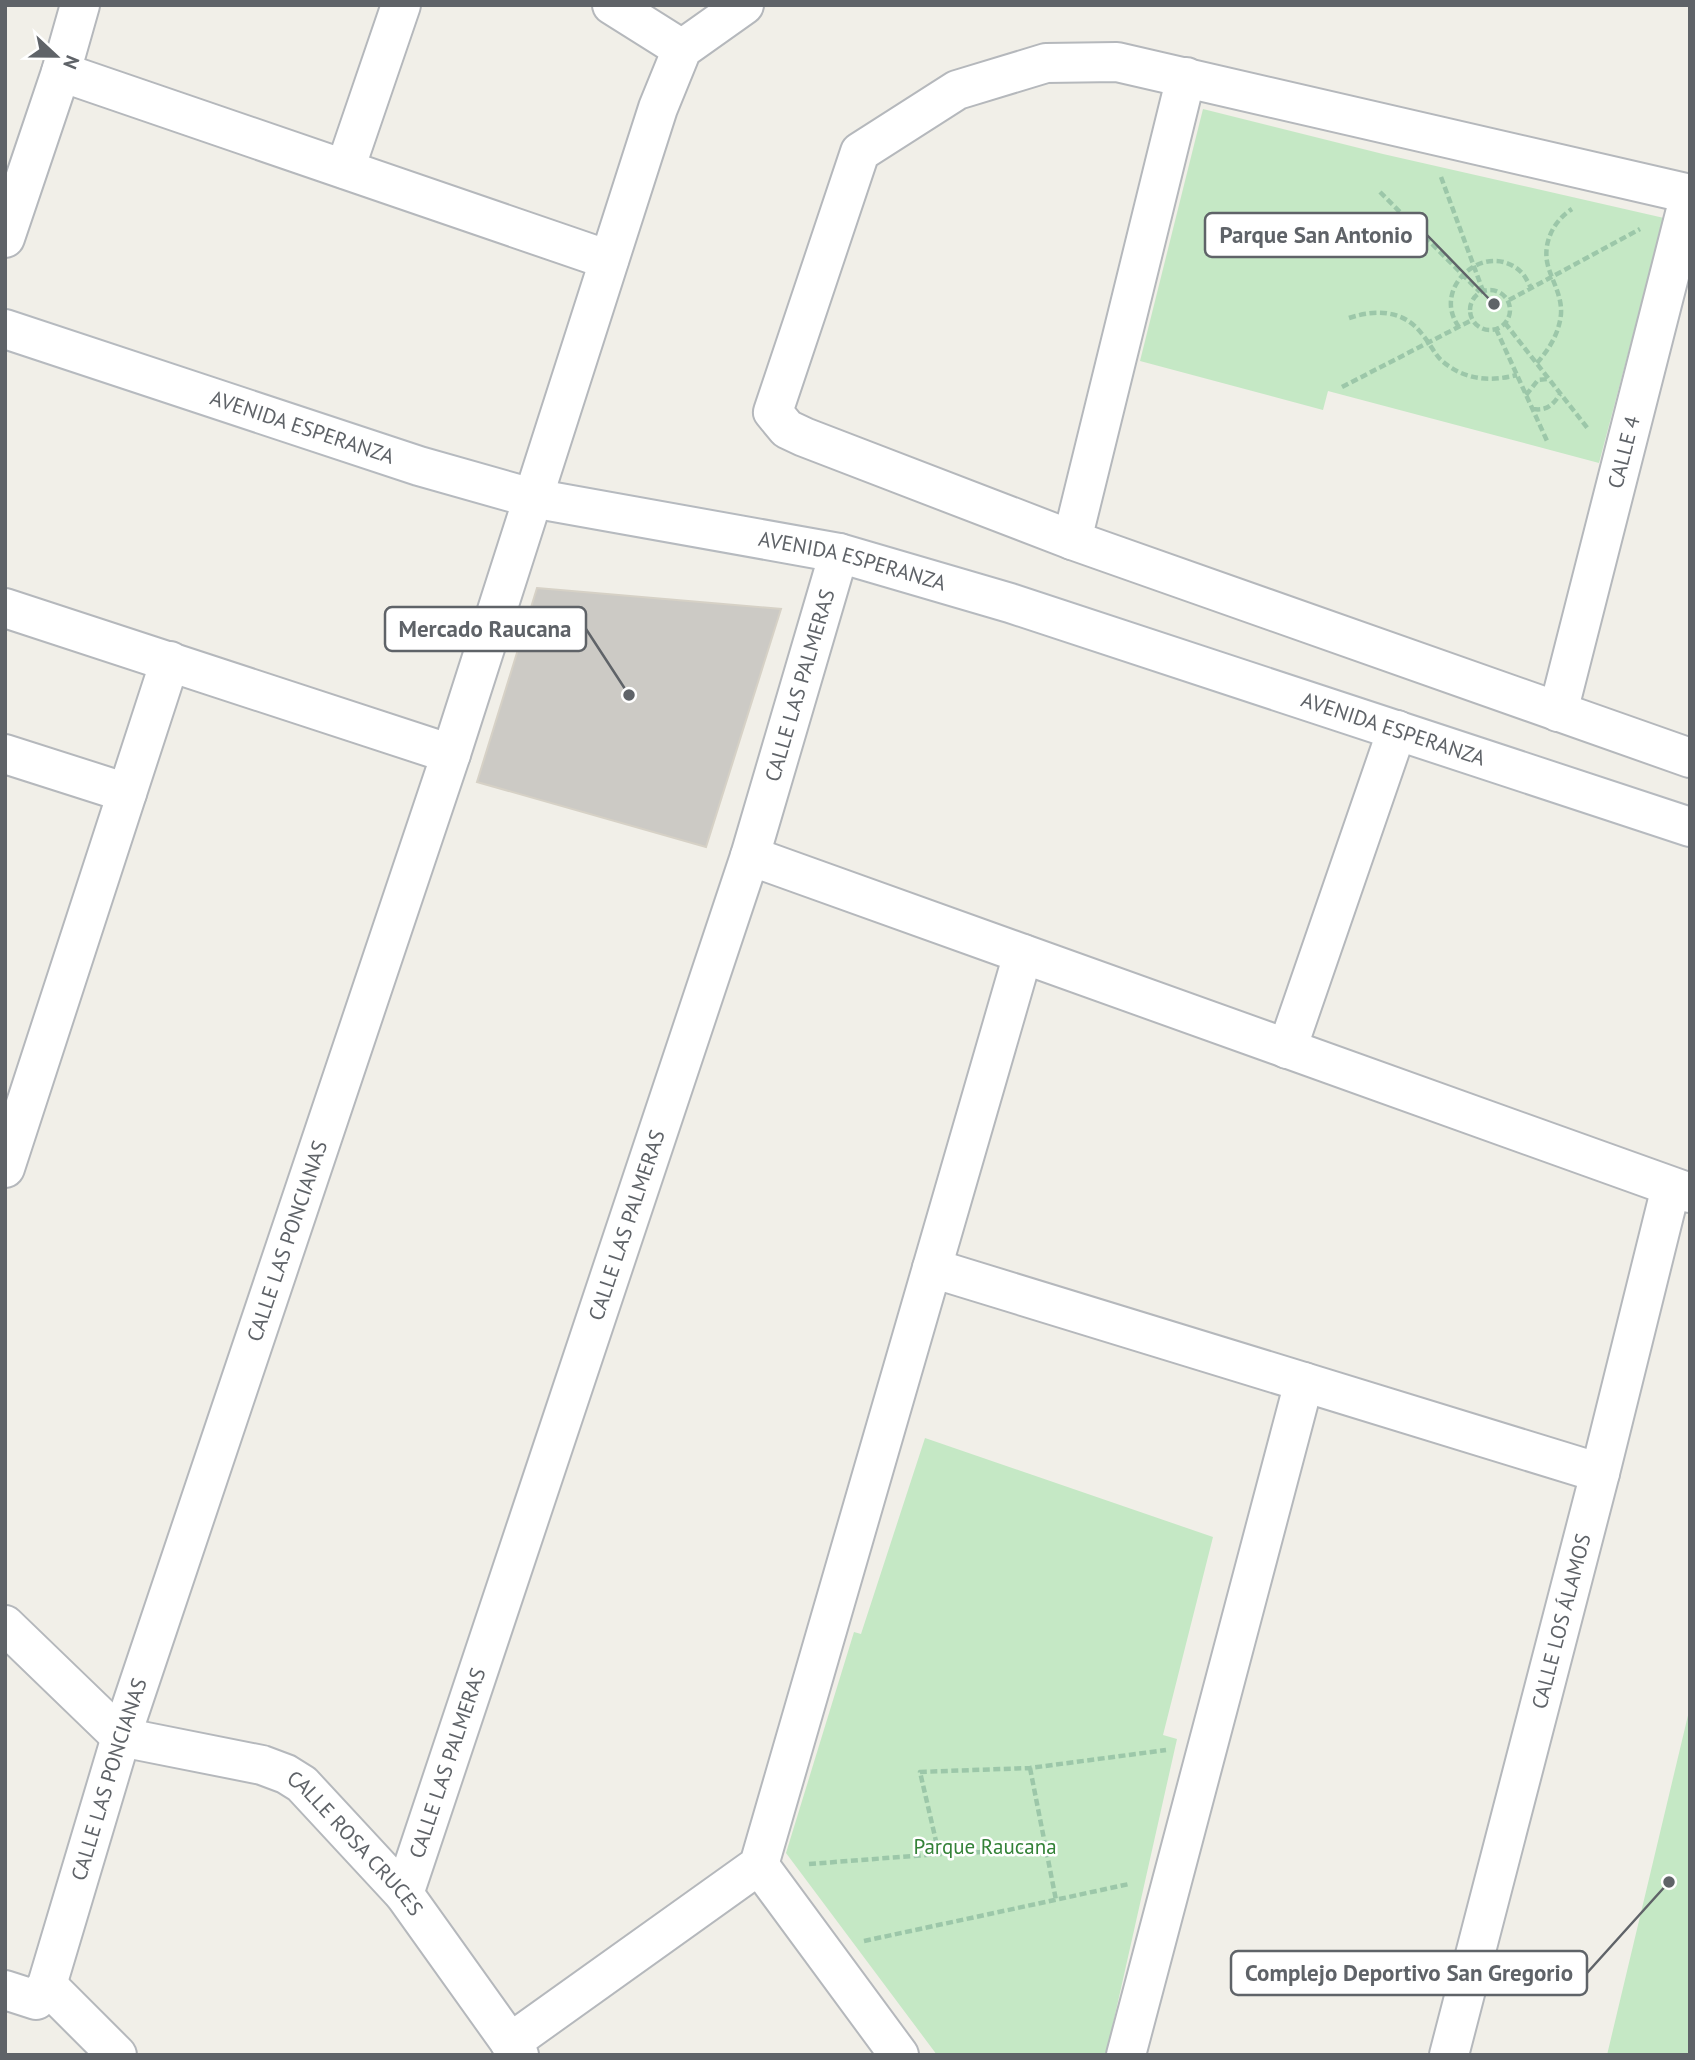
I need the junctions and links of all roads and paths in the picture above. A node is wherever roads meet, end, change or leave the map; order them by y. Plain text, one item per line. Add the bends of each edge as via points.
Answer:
1 (80, 5) edge
2 (401, 5) edge
3 (612, 5) edge
4 (744, 5) edge
5 (682, 49) junction
6 (61, 72) junction
7 (1186, 77) junction
8 (345, 169) junction
9 (1439, 170) dead end
10 (1380, 192) dead end
11 (1690, 194) edge
12 (1576, 208) dead end
13 (1642, 228) dead end
14 (5, 238) edge
15 (609, 260) junction
16 (1473, 265) junction
17 (1462, 274) junction
18 (1553, 276) junction
19 (1531, 288) junction
20 (1482, 291) junction
21 (1508, 300) junction
22 (1349, 318) dead end
23 (1472, 320) junction
24 (1505, 323) junction
25 (1459, 327) junction
26 (5, 329) edge
27 (1496, 330) junction
28 (1428, 342) junction
29 (1537, 363) junction
30 (1517, 375) junction
31 (1549, 379) junction
32 (1342, 387) dead end
33 (1560, 394) junction
34 (1526, 396) junction
35 (1532, 409) junction
36 (1590, 431) dead end
37 (1548, 443) dead end
38 (533, 498) junction
39 (1072, 540) junction
40 (839, 553) junction
41 (5, 608) edge
42 (170, 661) junction
43 (1558, 712) junction
44 (1397, 730) junction
45 (5, 754) edge
46 (451, 754) junction
47 (1690, 758) edge
48 (127, 793) junction
49 (1690, 827) edge
50 (750, 856) junction
51 (1023, 954) junction
52 (1287, 1049) junction
53 (5, 1168) edge
54 (1681, 1190) edge
55 (932, 1268) junction
56 (1304, 1382) junction
57 (1600, 1473) junction
58 (5, 1625) edge
59 (121, 1737) junction
60 (1169, 1750) dead end
61 (1030, 1768) junction
62 (1046, 1849) junction
63 (939, 1854) junction
64 (808, 1864) dead end
65 (759, 1865) junction
66 (1140, 1881) dead end
67 (404, 1894) junction
68 (1056, 1900) junction
69 (864, 1941) dead end
70 (47, 1985) junction
71 (5, 1990) edge
72 (514, 2049) edge
73 (117, 2055) edge
74 (899, 2055) edge
75 (1126, 2055) edge
76 (1449, 2055) edge

1 - 6 street
2 - 8 street
3 - 5 street
4 - 5 street
5 - 15 street, CALLE LAS PONCIANAS
6 - 8 street
6 - 14 street
7 - 11 street
7 - 39 street
7 - 39 street via 1117,62 1046,63 957,90 860,152 773,412 787,429 804,437
8 - 15 street
9 - 16 path
10 - 17 path
11 - 43 street, CALLE 4
12 - 18 path via 1551,230 1546,255
13 - 18 path
15 - 38 street, CALLE LAS PONCIANAS
16 - 17 path
16 - 19 path via 1507,264 1522,273
16 - 20 path
17 - 20 path
17 - 25 path via 1453,289 1451,306
18 - 19 path
18 - 29 path via 1561,313 1549,349
19 - 21 path
20 - 21 path via 1492,289
20 - 23 path via 1473,298
21 - 24 path via 1511,311
22 - 28 path via 1366,312 1401,317
23 - 25 path
23 - 27 path via 1479,327
24 - 27 path
24 - 29 path
25 - 28 path
26 - 38 street, AVENIDA ESPERANZA via 419,466
27 - 30 path
28 - 30 path via 1457,372 1478,379
28 - 32 path
29 - 31 path
30 - 34 path
31 - 33 path
31 - 34 path via 1538,380
33 - 35 path via 1543,411
33 - 36 path
34 - 35 path
35 - 37 path
38 - 40 street, AVENIDA ESPERANZA
38 - 46 street, CALLE LAS PONCIANAS
39 - 43 street
40 - 44 street, AVENIDA ESPERANZA via 1010,603
40 - 50 street, CALLE LAS PALMERAS
41 - 42 street
42 - 46 street
42 - 48 street
43 - 47 street
44 - 49 street, AVENIDA ESPERANZA
44 - 52 street
45 - 48 street
46 - 59 street, CALLE LAS PONCIANAS
48 - 53 street
50 - 51 street
50 - 67 street, CALLE LAS PALMERAS
51 - 52 street
51 - 55 street
52 - 54 street
54 - 57 street, CALLE LOS ÁLAMOS
55 - 56 street
55 - 65 street
56 - 57 street
56 - 75 street
57 - 76 street, CALLE LOS ÁLAMOS
58 - 59 street
59 - 67 street, CALLE ROSA CRUCES via 262,1765 286,1774 302,1784
59 - 70 street, CALLE LAS PONCIANAS
60 - 61 path
61 - 62 path
61 - 63 path via 920,1772
62 - 63 path
62 - 68 path
63 - 64 path
65 - 72 street
65 - 74 street
66 - 68 path
67 - 72 street, CALLE ROSA CRUCES
68 - 69 path
70 - 71 street via 36,2000
70 - 73 street

